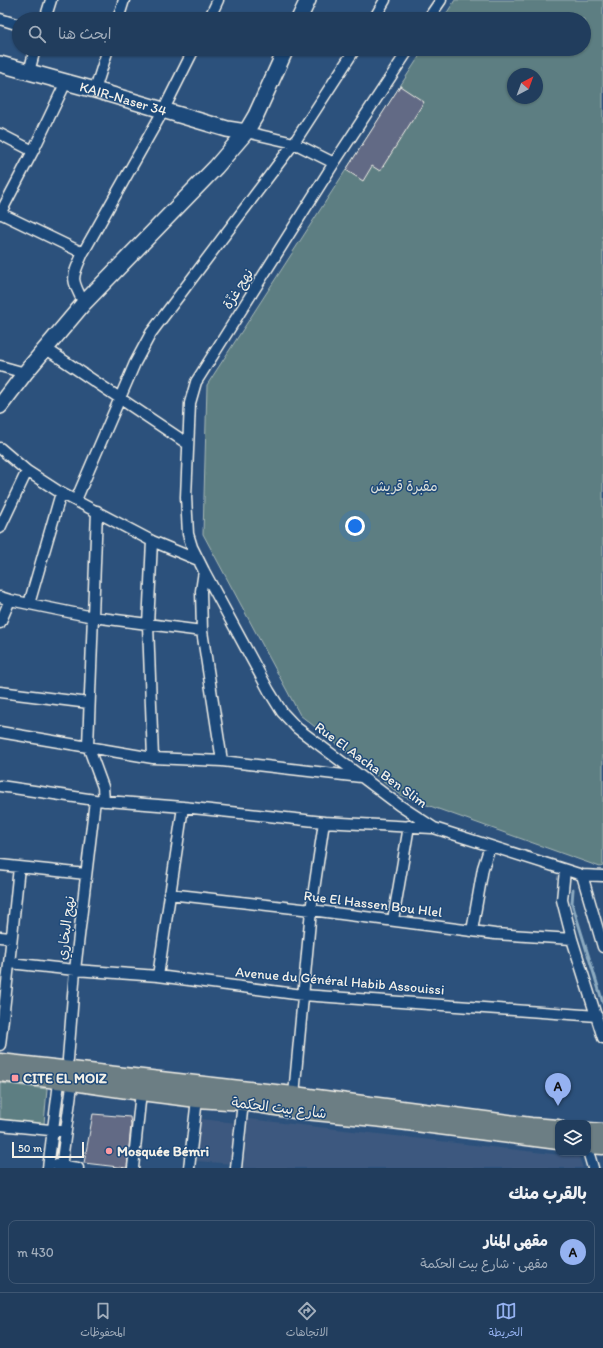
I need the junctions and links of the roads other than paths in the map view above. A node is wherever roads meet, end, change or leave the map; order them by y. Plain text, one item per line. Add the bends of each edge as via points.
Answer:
1 (51, 0) edge
2 (124, 0) edge
3 (218, 0) edge
4 (308, 0) edge
5 (385, 0) edge
6 (441, 0) edge
7 (47, 12) edge
8 (120, 12) edge
9 (212, 12) edge
10 (302, 12) edge
11 (378, 12) edge
12 (433, 12) edge
13 (0, 19) edge
14 (12, 23) edge
15 (33, 56) edge
16 (106, 56) edge
17 (190, 56) edge
18 (283, 56) edge
19 (351, 56) edge
20 (404, 56) edge
21 (0, 64) edge
22 (29, 72) junction
23 (66, 82) junction
24 (95, 90) junction
25 (163, 111) junction
26 (246, 132) junction
27 (0, 134) edge
28 (294, 143) junction
29 (33, 151) junction
30 (334, 162) junction
31 (0, 214) edge
32 (83, 253) junction
33 (84, 303) junction
34 (45, 348) junction
35 (0, 366) edge
36 (25, 373) junction
37 (119, 399) junction
38 (0, 406) edge
39 (188, 444) junction
40 (0, 448) edge
41 (27, 471) junction
42 (61, 493) junction
43 (76, 500) junction
44 (97, 511) junction
45 (0, 528) edge
46 (152, 541) junction
47 (198, 560) junction
48 (204, 571) junction
49 (0, 597) edge
50 (10, 600) junction
51 (29, 604) junction
52 (93, 617) junction
53 (0, 623) edge
54 (148, 625) junction
55 (202, 631) junction
56 (0, 692) edge
57 (89, 702) junction
58 (0, 732) edge
59 (88, 746) junction
60 (153, 758) junction
61 (222, 761) junction
62 (361, 777) junction
63 (0, 786) edge
64 (99, 800) junction
65 (183, 807) junction
66 (324, 822) junction
67 (409, 826) junction
68 (434, 828) junction
69 (490, 846) junction
70 (0, 865) edge
71 (19, 867) junction
72 (565, 870) junction
73 (86, 874) junction
74 (582, 875) junction
75 (603, 876) edge
76 (169, 894) junction
77 (311, 910) junction
78 (393, 920) junction
79 (472, 931) junction
80 (0, 936) edge
81 (11, 938) junction
82 (572, 939) junction
83 (603, 947) edge
84 (10, 963) junction
85 (75, 970) junction
86 (158, 976) junction
87 (303, 995) junction
88 (597, 1016) junction
89 (603, 1038) edge
90 (0, 1045) edge
91 (0, 1062) edge
92 (67, 1072) junction
93 (0, 1074) edge
94 (141, 1092) junction
95 (294, 1095) junction
96 (197, 1099) junction
97 (243, 1102) junction
98 (385, 1113) junction
99 (0, 1125) edge
100 (555, 1128) edge
101 (53, 1131) junction
102 (591, 1131) edge
103 (66, 1132) junction
104 (530, 1132) junction
105 (603, 1132) edge
106 (555, 1140) edge
107 (591, 1145) edge
108 (603, 1146) edge
109 (589, 1156) edge
110 (48, 1166) edge
111 (62, 1167) edge
112 (78, 1168) edge
113 (133, 1168) edge
114 (189, 1168) edge
115 (236, 1168) edge
116 (593, 1168) edge

1 - 7 street
2 - 8 street
3 - 9 street
4 - 10 main road
5 - 11 street
6 - 12 street
13 - 14 street
15 - 22 street
16 - 24 street
17 - 25 street
18 - 26 main road
19 - 28 street
20 - 30 street, نهج غزّة
21 - 22 main road, KAIR-Naser 34
22 - 23 main road, KAIR-Naser 34
23 - 24 main road, KAIR-Naser 34
23 - 29 street
24 - 25 main road, KAIR-Naser 34
25 - 26 main road, KAIR-Naser 34
25 - 32 street
26 - 28 street
26 - 33 main road via 216,167
27 - 29 street
28 - 30 street
28 - 37 street via 151,333
29 - 31 street
30 - 39 street, نهج غزّة via 196,382 190,403
31 - 32 street
32 - 33 street via 74,282
33 - 34 main road
34 - 36 main road
34 - 37 street
35 - 36 street
36 - 38 main road
37 - 39 street
37 - 43 street
39 - 47 street, نهج غزّة via 186,513 188,534
40 - 41 street
41 - 42 street
41 - 45 street
42 - 43 street
42 - 51 street
43 - 44 street
44 - 46 street
44 - 52 street
46 - 47 street
46 - 54 street
47 - 48 street, نهج غزّة
48 - 55 street via 201,591
48 - 62 street, Rue El Aacha Ben Slim via 282,712 297,728
49 - 50 street
50 - 51 street
50 - 53 street
51 - 52 street
52 - 54 street
52 - 57 street
54 - 55 street
54 - 60 street
55 - 61 street
56 - 57 street
57 - 59 street
58 - 59 street
59 - 60 street
59 - 64 street, نهج البخاري via 103,787
60 - 61 street
61 - 62 street
62 - 68 street, Rue El Aacha Ben Slim
63 - 64 street
64 - 65 street
64 - 73 street, نهج البخاري
65 - 66 street
65 - 76 street
66 - 67 street
66 - 77 street
67 - 68 street
67 - 78 street
68 - 69 street, Rue El Aacha Ben Slim
69 - 72 street, Rue El Aacha Ben Slim
69 - 79 street via 483,868
70 - 71 street
71 - 73 street
71 - 81 street
72 - 74 street, Rue El Aacha Ben Slim
72 - 82 street via 562,900
73 - 85 street, نهج البخاري
74 - 75 street, Rue El Aacha Ben Slim
74 - 83 street
76 - 77 street, Rue El Hassen Bou Hlel
76 - 86 street
77 - 78 street, Rue El Hassen Bou Hlel
77 - 87 street
78 - 79 street, Rue El Hassen Bou Hlel
79 - 82 street, Rue El Hassen Bou Hlel
80 - 81 street
81 - 84 street
82 - 88 street
84 - 85 street, Avenue du Général Habib Assouissi
84 - 90 street
85 - 86 street, Avenue du Général Habib Assouissi
85 - 92 street, نهج البخاري
86 - 87 street, Avenue du Général Habib Assouissi
87 - 88 street, Avenue du Général Habib Assouissi
87 - 95 street
88 - 89 street
91 - 92 main road, شارع بيت الحكمة
92 - 93 main road, شارع بيت الحكمة
92 - 94 main road, شارع بيت الحكمة
92 - 95 main road, شارع بيت الحكمة
92 - 101 street
92 - 103 street
94 - 96 main road, شارع بيت الحكمة
94 - 113 street
95 - 98 main road, شارع بيت الحكمة
96 - 97 main road, شارع بيت الحكمة
96 - 114 street
97 - 98 main road, شارع بيت الحكمة via 295,1110
97 - 115 street
98 - 104 main road, شارع بيت الحكمة
99 - 101 street
100 - 104 main road, شارع بيت الحكمة
101 - 103 street
101 - 110 street
102 - 105 main road
103 - 111 street
104 - 106 main road, شارع بيت الحكمة
107 - 108 main road
109 - 116 street
110 - 111 street
111 - 112 street

